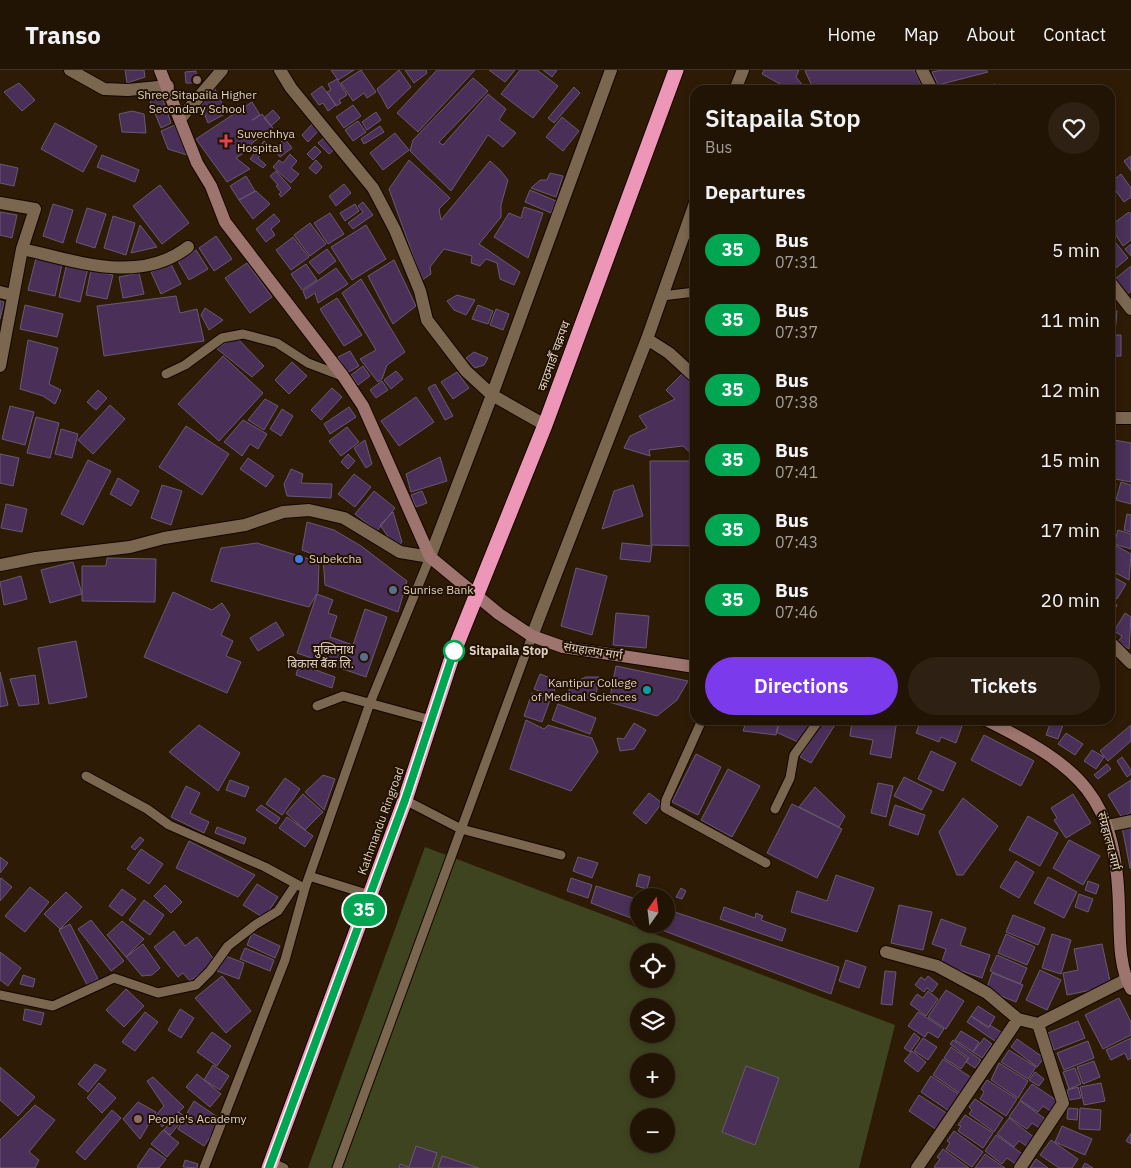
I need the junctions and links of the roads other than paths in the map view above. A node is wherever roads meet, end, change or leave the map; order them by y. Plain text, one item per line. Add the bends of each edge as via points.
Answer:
1 (70, 70) edge
2 (160, 70) edge
3 (222, 70) edge
4 (280, 70) edge
5 (611, 70) edge
6 (676, 70) edge
7 (743, 70) edge
8 (922, 70) edge
9 (737, 85) edge
10 (930, 85) edge
11 (168, 86) junction
12 (180, 119) junction
13 (0, 203) edge
14 (690, 217) edge
15 (188, 247) dead end
16 (22, 248) junction
17 (1115, 288) edge
18 (6, 293) edge
19 (690, 293) edge
20 (662, 296) junction
21 (1131, 309) edge
22 (647, 339) junction
23 (0, 366) edge
24 (690, 372) edge
25 (166, 374) dead end
26 (343, 376) junction
27 (492, 395) junction
28 (1115, 418) edge
29 (1131, 418) edge
30 (544, 425) junction
31 (430, 557) junction
32 (0, 565) edge
33 (476, 596) junction
34 (532, 636) junction
35 (1115, 647) edge
36 (454, 651) joint
37 (1131, 663) edge
38 (690, 666) edge
39 (370, 703) junction
40 (317, 706) dead end
41 (431, 720) junction
42 (700, 725) edge
43 (815, 725) edge
44 (996, 725) edge
45 (86, 776) dead end
46 (405, 800) junction
47 (775, 809) dead end
48 (1131, 821) edge
49 (1107, 826) junction
50 (461, 829) junction
51 (561, 856) dead end
52 (766, 863) dead end
53 (309, 876) junction
54 (301, 886) junction
55 (370, 895) junction
56 (886, 952) dead end
57 (1130, 985) edge
58 (0, 995) edge
59 (1018, 1019) junction
60 (1038, 1024) junction
61 (275, 1166) edge
62 (204, 1168) edge
63 (337, 1168) edge
64 (917, 1168) edge
65 (1020, 1168) edge

1 - 11 street via 104,89
2 - 11 main road
3 - 12 street
4 - 27 street via 291,88 373,188 395,230 420,291 427,320 466,372
5 - 27 street
6 - 30 highway, काठमाडाैँ चक्रपथ
7 - 9 street
8 - 10 street
11 - 12 main road
12 - 26 main road via 225,222
13 - 16 street via 35,209
14 - 20 street
15 - 16 street via 175,257 143,267 109,269
16 - 18 street
17 - 21 street
18 - 23 street
19 - 20 lane
20 - 22 street
22 - 24 street
22 - 34 street
25 - 26 lane via 185,365 222,338 243,334 277,342 308,363
26 - 31 main road via 363,406
27 - 30 street
27 - 31 street
28 - 29 street
30 - 33 highway, काठमाडाैँ चक्रपथ
31 - 32 street via 400,552 344,518 309,510 283,512 245,525 130,547
31 - 33 main road, संग्रहालय मार्ग
31 - 39 lane
33 - 34 main road, संग्रहालय मार्ग
33 - 36 highway, काठमाडाैँ चक्रपथ
34 - 38 main road, संग्रहालय मार्ग via 563,647
34 - 50 lane
35 - 37 street
36 - 41 highway, Kathmandu Ringroad
39 - 40 lane via 343,696
39 - 41 lane
39 - 53 lane
41 - 46 highway, Kathmandu Ringroad
42 - 52 lane via 665,808
43 - 47 lane via 794,755 790,778
44 - 49 main road, संग्रहालय मार्ग via 1036,746 1079,777 1098,803
45 - 54 lane via 170,824
46 - 50 lane
46 - 55 highway, Kathmandu Ringroad
48 - 49 street
49 - 57 main road, संग्रहालय मार्ग via 1118,874 1120,937
50 - 51 lane
50 - 63 lane
53 - 54 lane
53 - 55 lane
54 - 58 lane via 278,911 228,946 196,985 158,993 114,978 53,1006
54 - 62 lane via 285,960
55 - 61 highway, Kathmandu Ringroad
56 - 59 street via 937,966 988,993
57 - 60 street
59 - 60 street
59 - 64 street
60 - 65 street via 1063,1103

